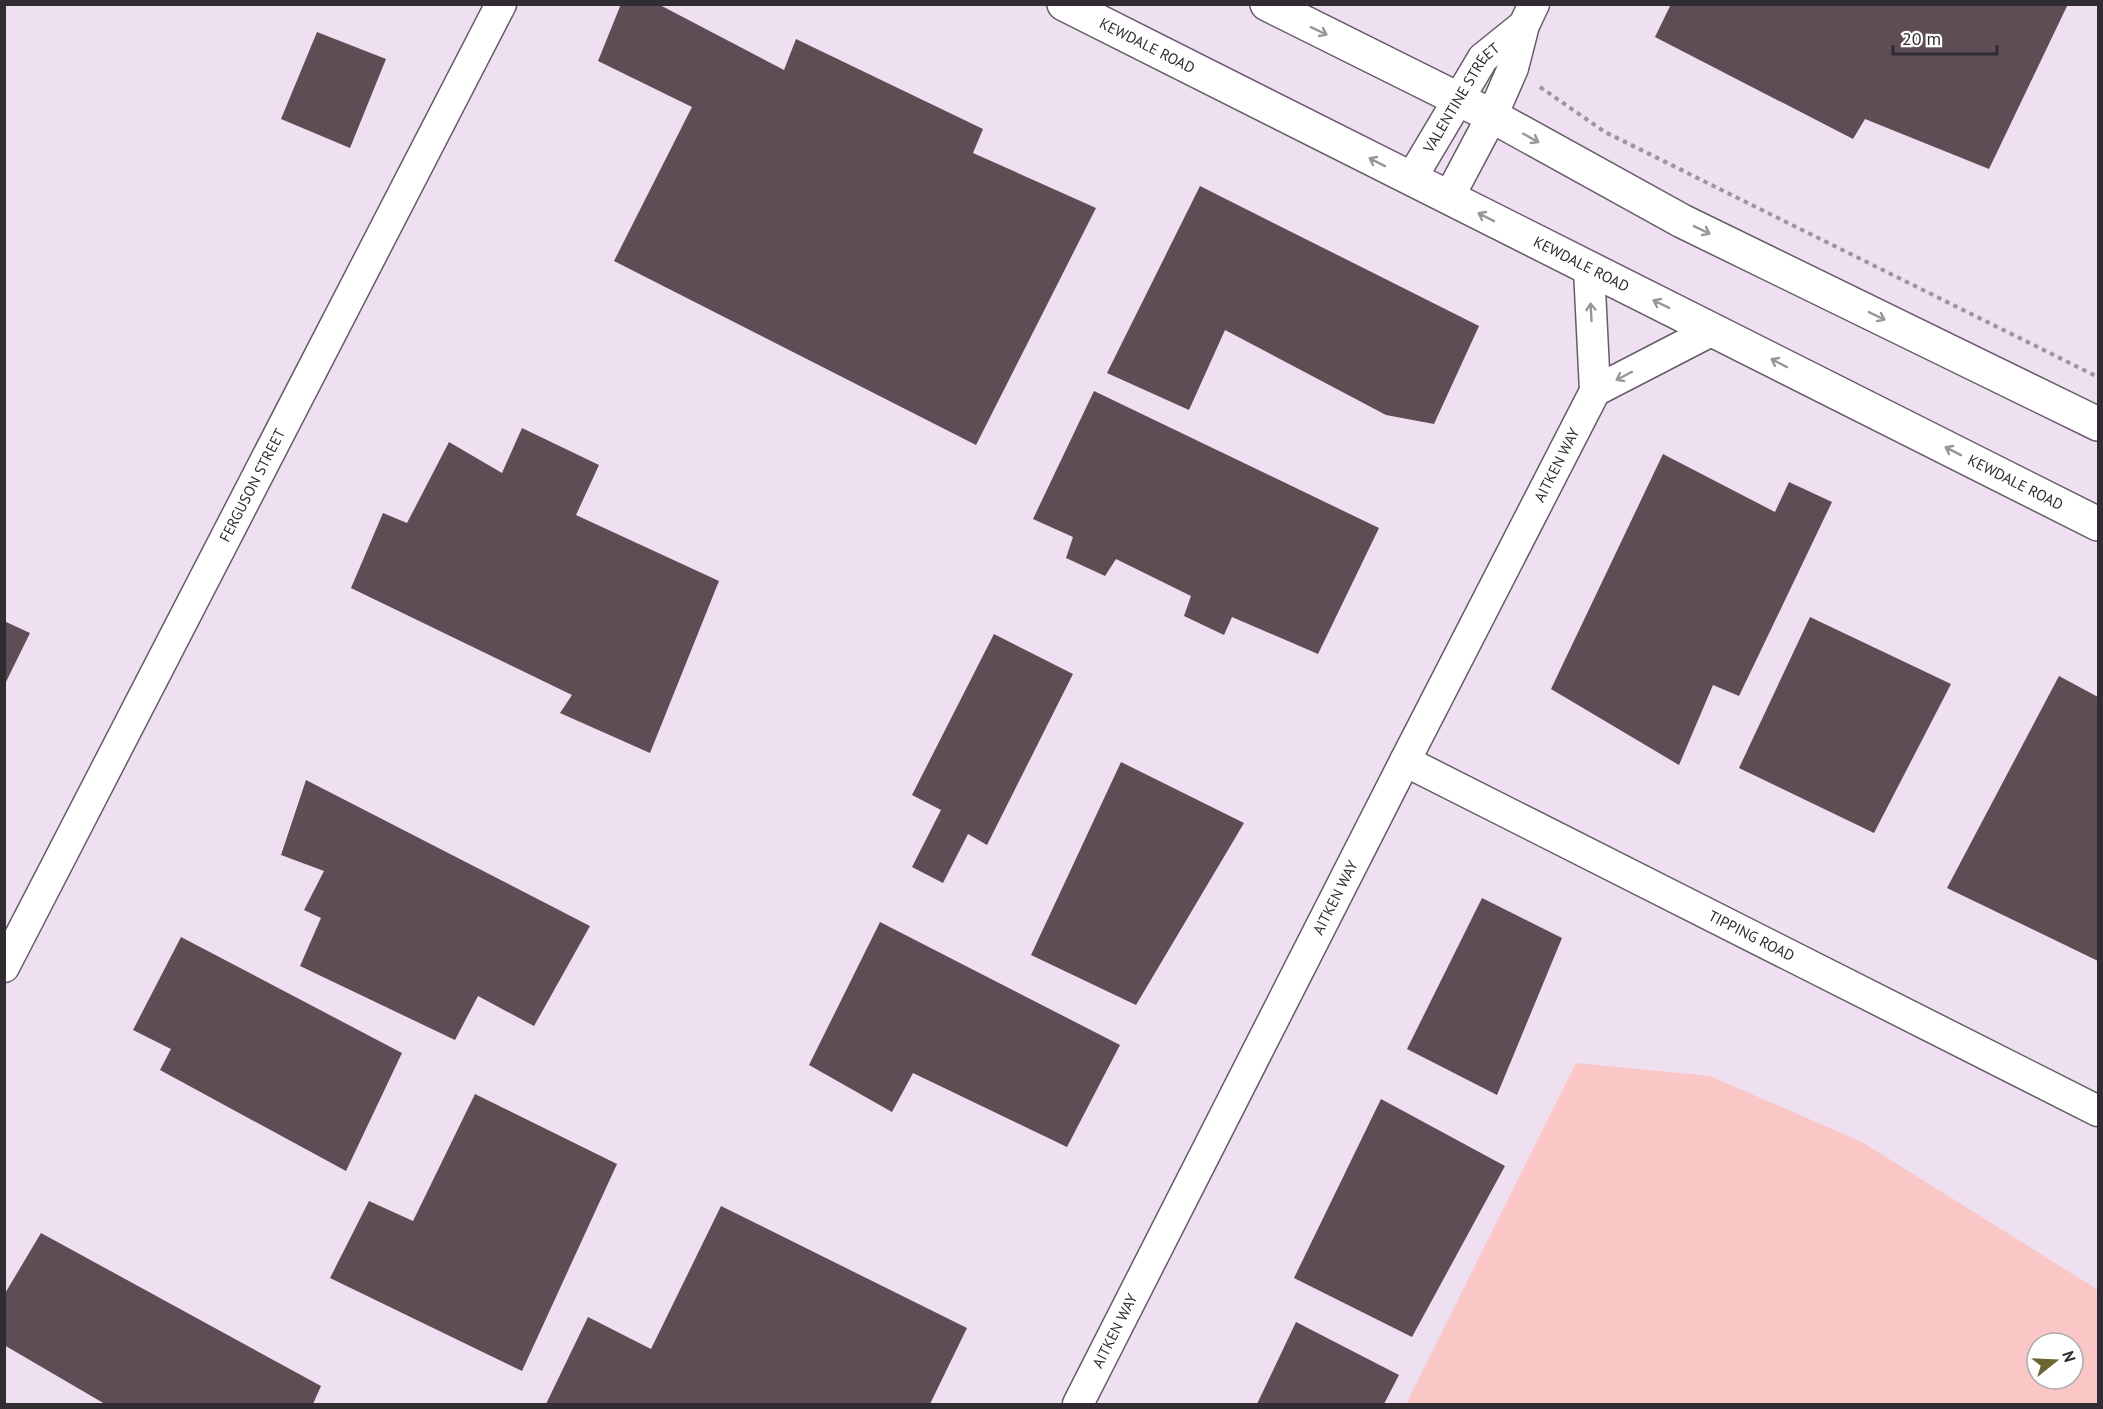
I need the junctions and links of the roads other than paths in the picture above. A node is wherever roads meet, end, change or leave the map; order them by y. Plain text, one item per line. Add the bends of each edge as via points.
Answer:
1 (501, 4) edge
2 (1064, 4) edge
3 (1267, 4) edge
4 (1529, 15) edge
5 (1458, 99) junction
6 (1492, 116) junction
7 (1411, 179) junction
8 (1449, 197) junction
9 (1589, 269) junction
10 (1713, 330) junction
11 (1595, 391) junction
12 (2098, 424) edge
13 (2098, 524) edge
14 (1405, 761) junction
15 (4, 967) edge
16 (2098, 1112) edge
17 (1078, 1404) edge

1 - 15 street, FERGUSON STREET
7 -> 2 main road, KEWDALE ROAD
3 -> 5 main road
4 - 5 street, VALENTINE STREET via 1483,58
4 - 6 street, VALENTINE STREET via 1513,68
5 - 6 main road
5 - 7 street, VALENTINE STREET
6 - 8 street, VALENTINE STREET
6 -> 12 main road via 1682,221
7 - 8 main road, KEWDALE ROAD
9 -> 8 main road, KEWDALE ROAD
10 -> 9 main road, KEWDALE ROAD
11 -> 9 street, AITKEN WAY
10 -> 11 street
13 -> 10 main road, KEWDALE ROAD
11 - 14 street, AITKEN WAY
14 - 16 street, TIPPING ROAD
14 - 17 street, AITKEN WAY

